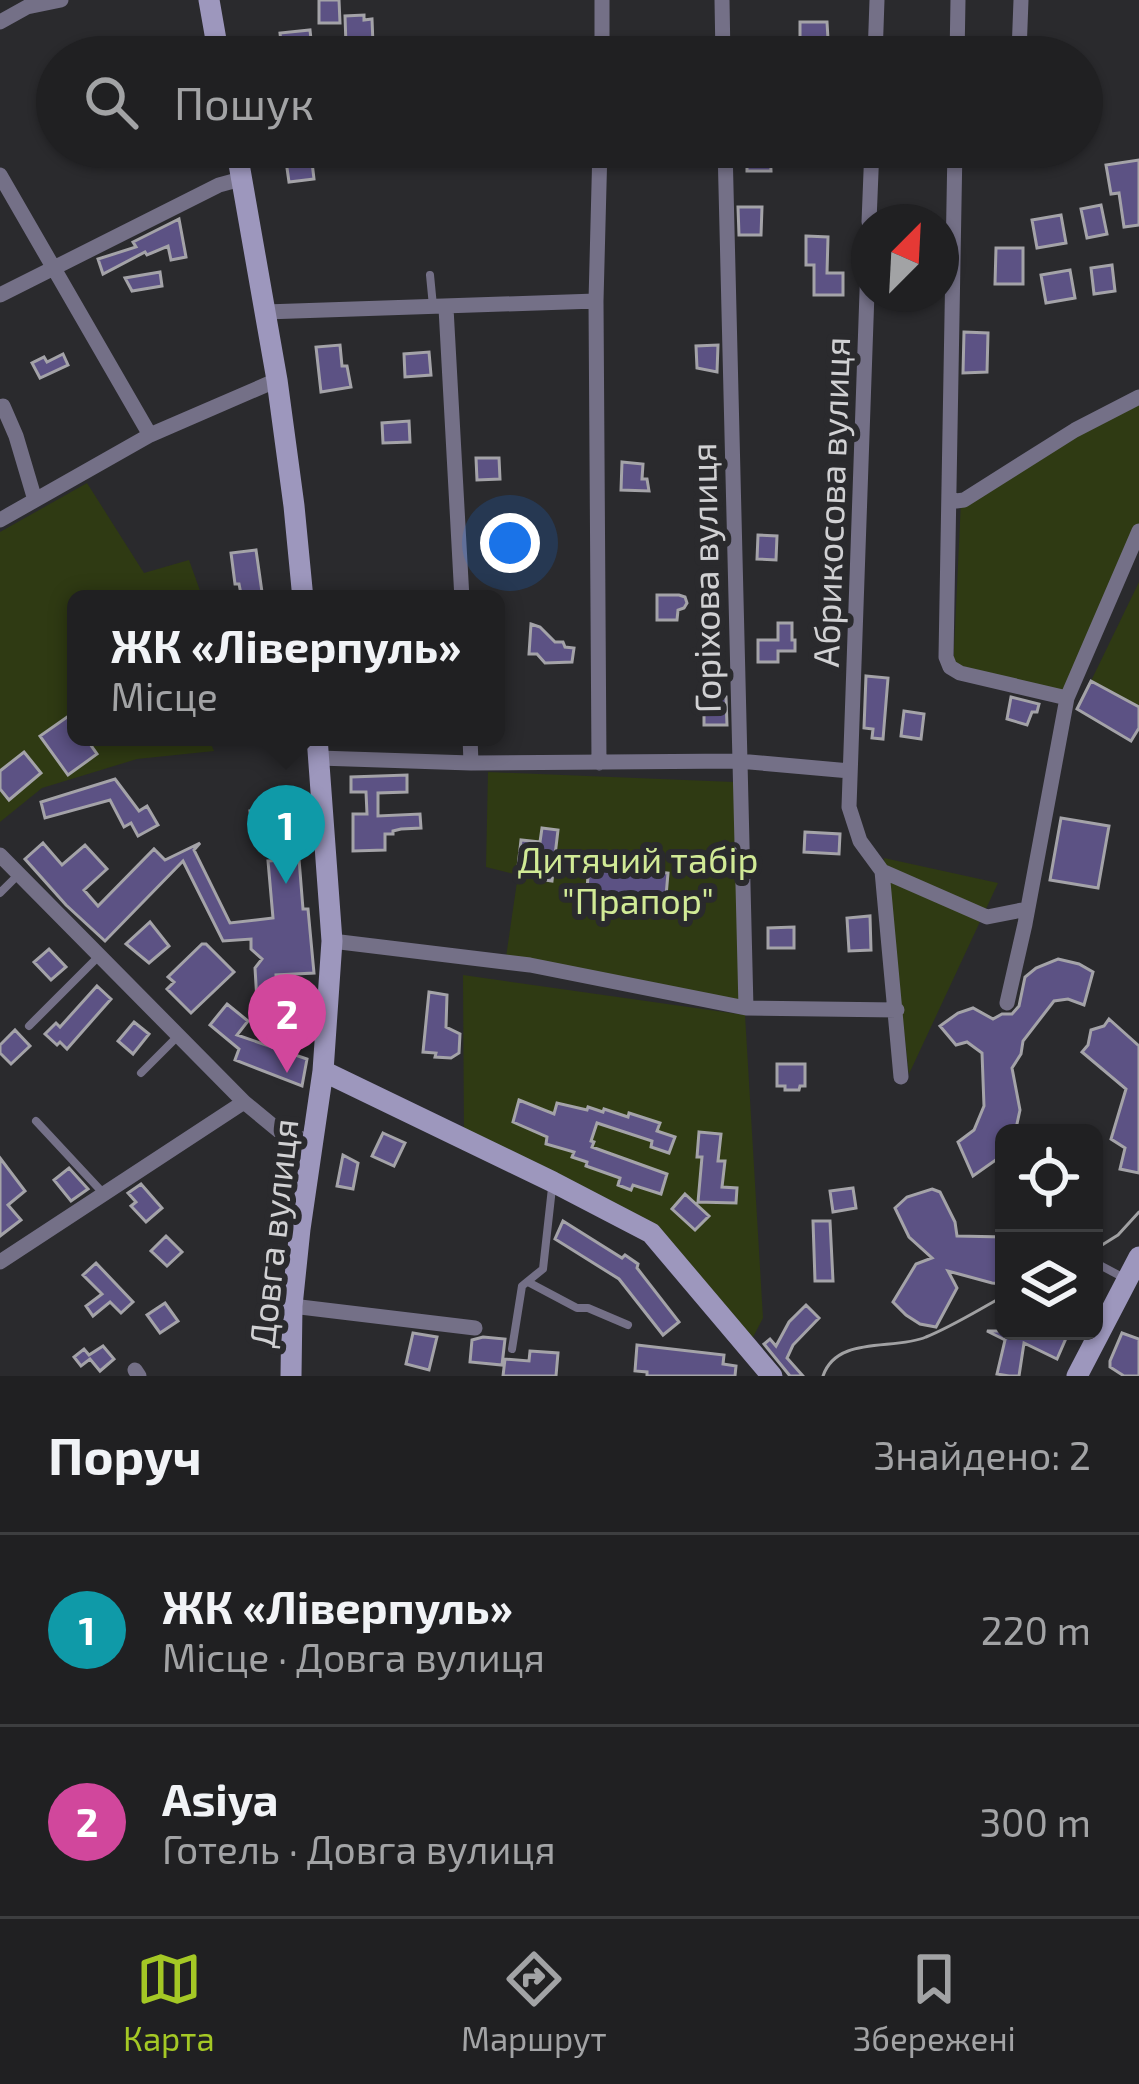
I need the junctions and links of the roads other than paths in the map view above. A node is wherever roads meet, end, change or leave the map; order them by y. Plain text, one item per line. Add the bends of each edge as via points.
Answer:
1 (61, 0) edge
2 (209, 0) edge
3 (602, 0) edge
4 (722, 0) edge
5 (877, 0) edge
6 (958, 0) edge
7 (1021, 0) edge
8 (25, 4) edge
9 (0, 22) edge
10 (215, 36) edge
11 (602, 36) edge
12 (723, 36) edge
13 (876, 36) edge
14 (957, 36) edge
15 (1020, 36) edge
16 (241, 168) edge
17 (599, 168) edge
18 (725, 168) edge
19 (871, 168) edge
20 (954, 168) edge
21 (0, 175) edge
22 (241, 179) junction
23 (870, 204) edge
24 (53, 266) junction
25 (430, 275) dead end
26 (0, 295) edge
27 (596, 301) junction
28 (440, 308) junction
29 (265, 312) junction
30 (866, 312) edge
31 (277, 380) junction
32 (1139, 397) edge
33 (3, 406) dead end
34 (150, 435) junction
35 (950, 497) junction
36 (35, 500) junction
37 (0, 520) edge
38 (1139, 531) edge
39 (302, 590) edge
40 (461, 590) edge
41 (1066, 698) junction
42 (470, 746) edge
43 (318, 748) edge
44 (738, 761) junction
45 (471, 763) junction
46 (599, 764) junction
47 (850, 771) junction
48 (0, 855) edge
49 (882, 871) junction
50 (19, 874) junction
51 (0, 893) edge
52 (1027, 909) junction
53 (332, 941) junction
54 (99, 956) junction
55 (1007, 1003) dead end
56 (746, 1008) junction
57 (897, 1010) junction
58 (29, 1027) dead end
59 (177, 1037) junction
60 (323, 1070) junction
61 (141, 1073) dead end
62 (902, 1077) dead end
63 (244, 1102) junction
64 (37, 1121) dead end
65 (313, 1141) junction
66 (553, 1182) junction
67 (104, 1194) junction
68 (1139, 1257) edge
69 (0, 1262) edge
70 (1103, 1267) edge
71 (1127, 1280) junction
72 (528, 1282) junction
73 (292, 1306) junction
74 (628, 1325) dead end
75 (475, 1328) dead end
76 (512, 1349) dead end
77 (291, 1376) edge
78 (772, 1376) edge
79 (1079, 1376) edge

1 - 8 street
2 - 10 street
3 - 11 street
4 - 12 street
5 - 13 street
6 - 14 street
7 - 15 street
8 - 9 street
16 - 22 street
17 - 27 street
18 - 44 street, Горіхова вулиця
19 - 23 street
20 - 35 street
21 - 24 street
22 - 24 street
22 - 29 street
24 - 26 street
24 - 34 street
25 - 28 lane
27 - 28 street
27 - 46 street
28 - 29 street
28 - 40 street
29 - 31 street
30 - 47 street, Абрикосова вулиця
31 - 34 street
31 - 39 street
32 - 35 street via 964,500
33 - 36 street
34 - 36 street
35 - 41 street via 947,662 960,673
36 - 37 street
38 - 41 street
41 - 52 street
42 - 45 street
43 - 45 street
43 - 53 street, Довга вулиця
44 - 46 street
44 - 47 street
44 - 56 street, Горіхова вулиця
45 - 46 street
47 - 49 street, Абрикосова вулиця via 860,841
48 - 50 street
49 - 52 street via 987,917
49 - 57 street
50 - 51 lane
50 - 54 street
52 - 55 street
53 - 56 street via 530,965
53 - 60 street, Довга вулиця
54 - 58 lane
54 - 59 street
56 - 57 street
57 - 62 street
59 - 61 lane
59 - 63 street
60 - 65 street, Довга вулиця
60 - 66 street
63 - 65 street via 284,1135
63 - 67 street
64 - 67 lane
65 - 73 street, Довга вулиця
66 - 72 lane via 543,1269
66 - 78 street via 651,1233
67 - 69 street
68 - 71 street
70 - 71 lane
71 - 79 street
72 - 74 lane
72 - 76 lane
73 - 75 street
73 - 77 street, Довга вулиця

